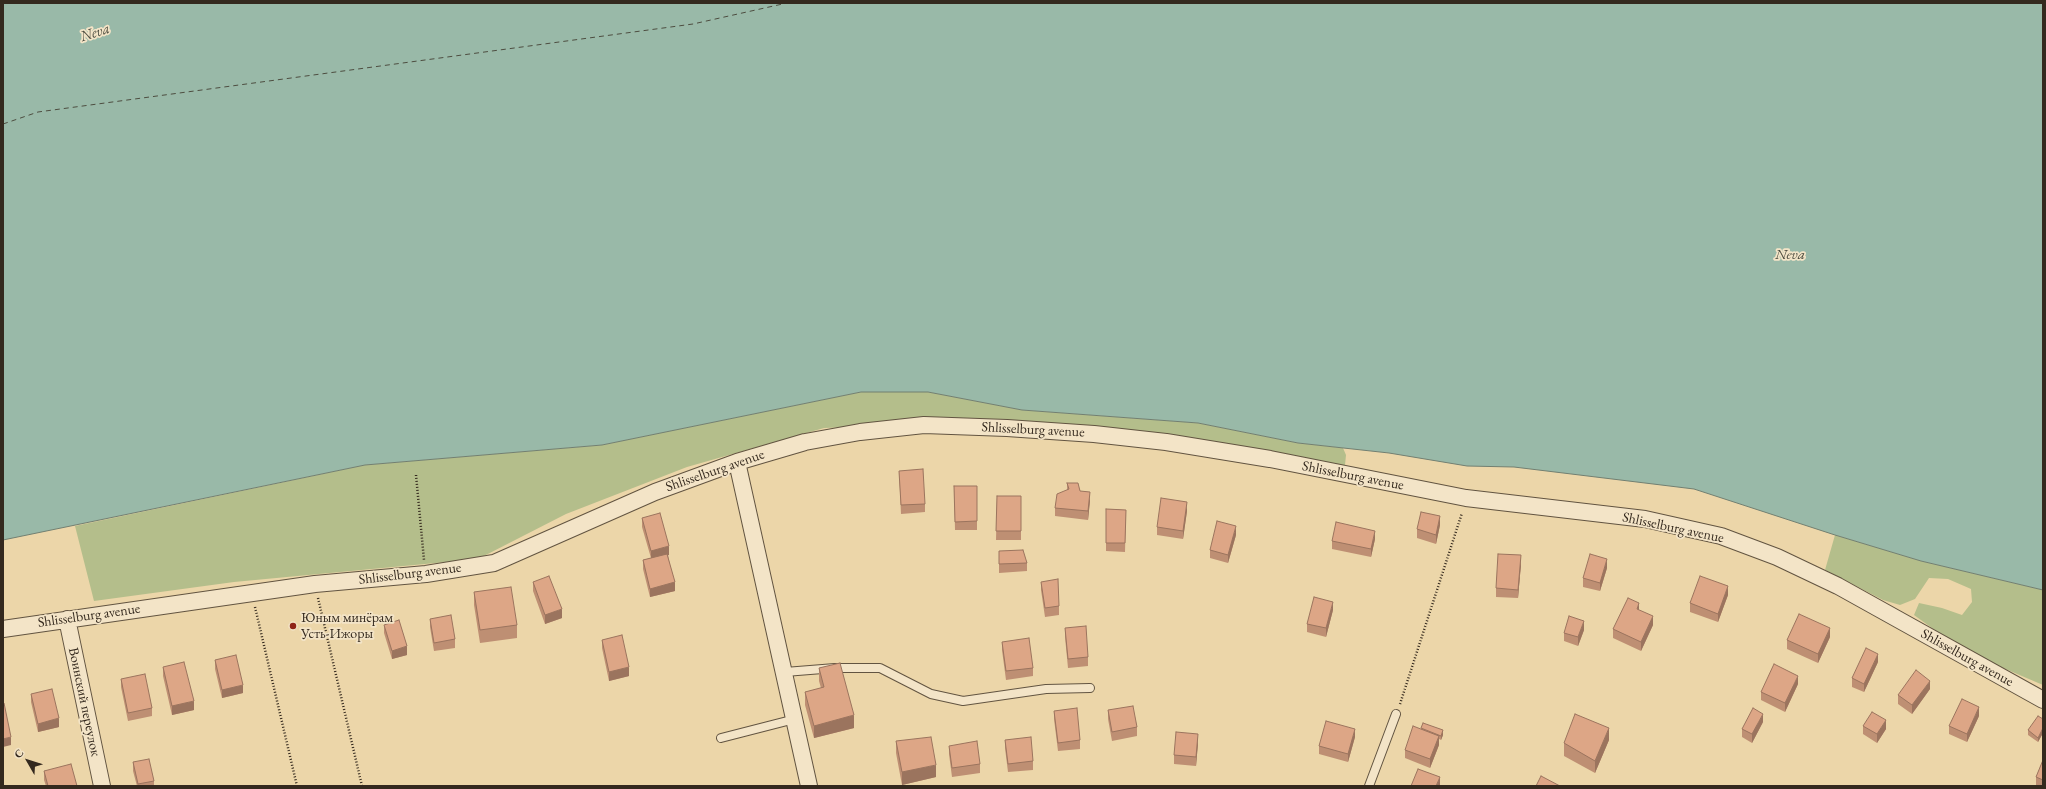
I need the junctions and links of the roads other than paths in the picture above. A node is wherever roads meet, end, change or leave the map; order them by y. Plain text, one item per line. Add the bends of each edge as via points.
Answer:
1 (737, 462) junction
2 (67, 619) junction
3 (3, 629) edge
4 (785, 672) junction
5 (1090, 688) dead end
6 (2043, 700) edge
7 (1396, 714) road end
8 (795, 720) junction
9 (721, 738) dead end
10 (102, 786) edge
11 (809, 786) edge
12 (1369, 786) edge

1 - 2 street, Shlisselburg avenue via 655,492 494,563 426,574 315,584
1 - 4 street
1 - 6 street, Shlisselburg avenue via 805,442 860,432 924,425 1007,428 1166,442 1270,459 1466,498 1645,519 1721,536 1777,557 1838,586
2 - 3 street, Shlisselburg avenue
2 - 10 street, Воинский переулок
4 - 5 lane via 880,668 931,694 963,701 1046,689
4 - 8 street
7 - 12 lane
8 - 9 lane
8 - 11 street

